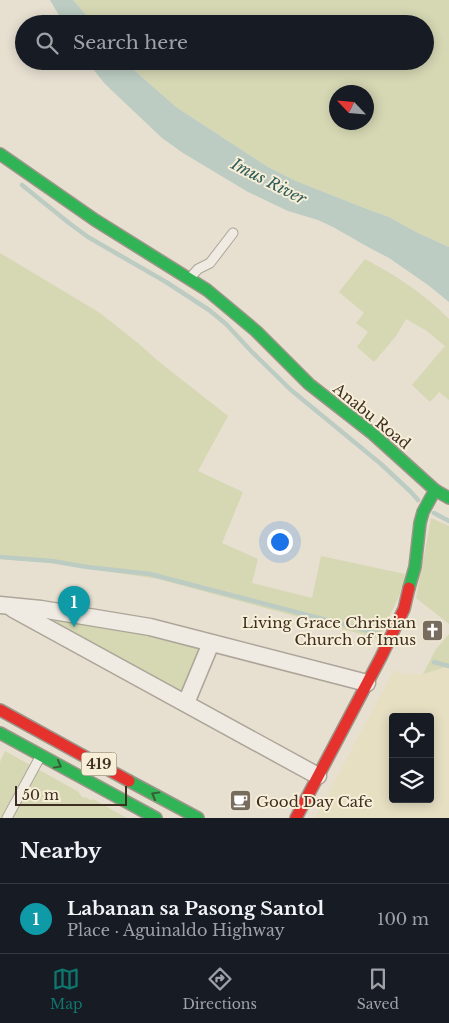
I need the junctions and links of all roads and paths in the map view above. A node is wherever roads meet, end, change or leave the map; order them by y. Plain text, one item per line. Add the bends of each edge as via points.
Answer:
1 (0, 154) edge
2 (233, 232) dead end
3 (190, 278) junction
4 (435, 490) junction
5 (449, 498) edge
6 (3, 605) edge
7 (211, 643) junction
8 (368, 684) junction
9 (186, 703) junction
10 (0, 710) edge
11 (0, 733) edge
12 (41, 755) junction
13 (318, 776) junction
14 (7, 818) edge
15 (156, 818) edge
16 (198, 818) edge
17 (296, 818) edge

1 - 3 main road, Anabu Road via 95,220
2 - 3 lane via 210,263
3 - 4 main road, Anabu Road via 224,303 309,384 373,434
4 - 5 main road, Anabu Road
4 - 8 main road via 423,512 415,567 404,609
6 - 7 street via 138,625
6 - 9 street
7 - 8 street
7 - 9 street
8 - 13 main road
9 - 13 street
16 -> 10 main road, 419
11 - 12 main road, 419
12 - 14 lane
12 -> 15 main road, 419
13 - 17 main road

